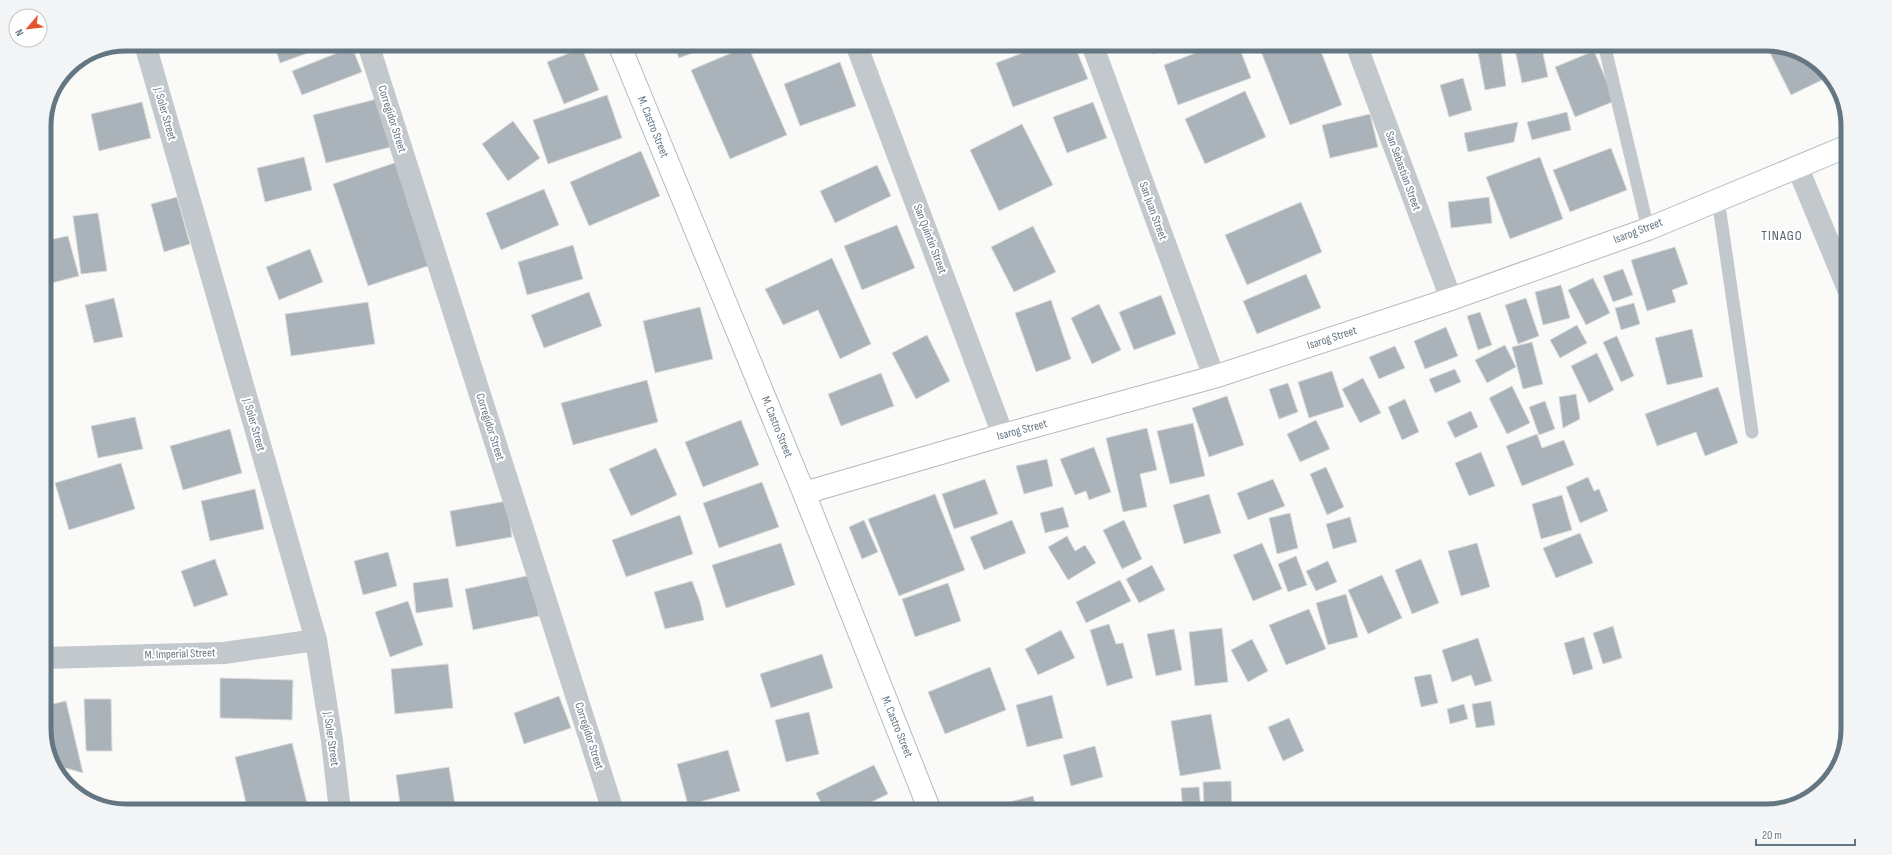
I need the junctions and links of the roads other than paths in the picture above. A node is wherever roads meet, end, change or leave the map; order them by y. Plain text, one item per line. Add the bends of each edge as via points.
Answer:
1 (147, 51) edge
2 (370, 51) edge
3 (622, 51) edge
4 (859, 51) edge
5 (1095, 51) edge
6 (1359, 51) edge
7 (1606, 51) edge
8 (1841, 149) edge
9 (1797, 166) junction
10 (1718, 199) junction
11 (1648, 229) junction
12 (1841, 272) edge
13 (1451, 299) junction
14 (1214, 377) junction
15 (1752, 432) dead end
16 (1003, 435) junction
17 (804, 493) junction
18 (316, 640) junction
19 (51, 658) edge
20 (339, 804) edge
21 (611, 804) edge
22 (927, 804) edge

1 - 18 street, J. Soler Street
2 - 21 street, Corregidor Street
3 - 17 street, M. Castro Street
4 - 16 street, San Quintin Street
5 - 14 street, San Juan Street
6 - 13 street, San Sebastian Street
7 - 11 lane
8 - 9 street, Isarog Street
9 - 10 street, Isarog Street
9 - 12 street
10 - 11 street, Isarog Street
10 - 15 lane
11 - 13 street, Isarog Street
13 - 14 street, Isarog Street
14 - 16 street, Isarog Street
16 - 17 street, Isarog Street
17 - 22 street, M. Castro Street
18 - 19 street, M. Imperial Street via 224,653
18 - 20 street, J. Soler Street

